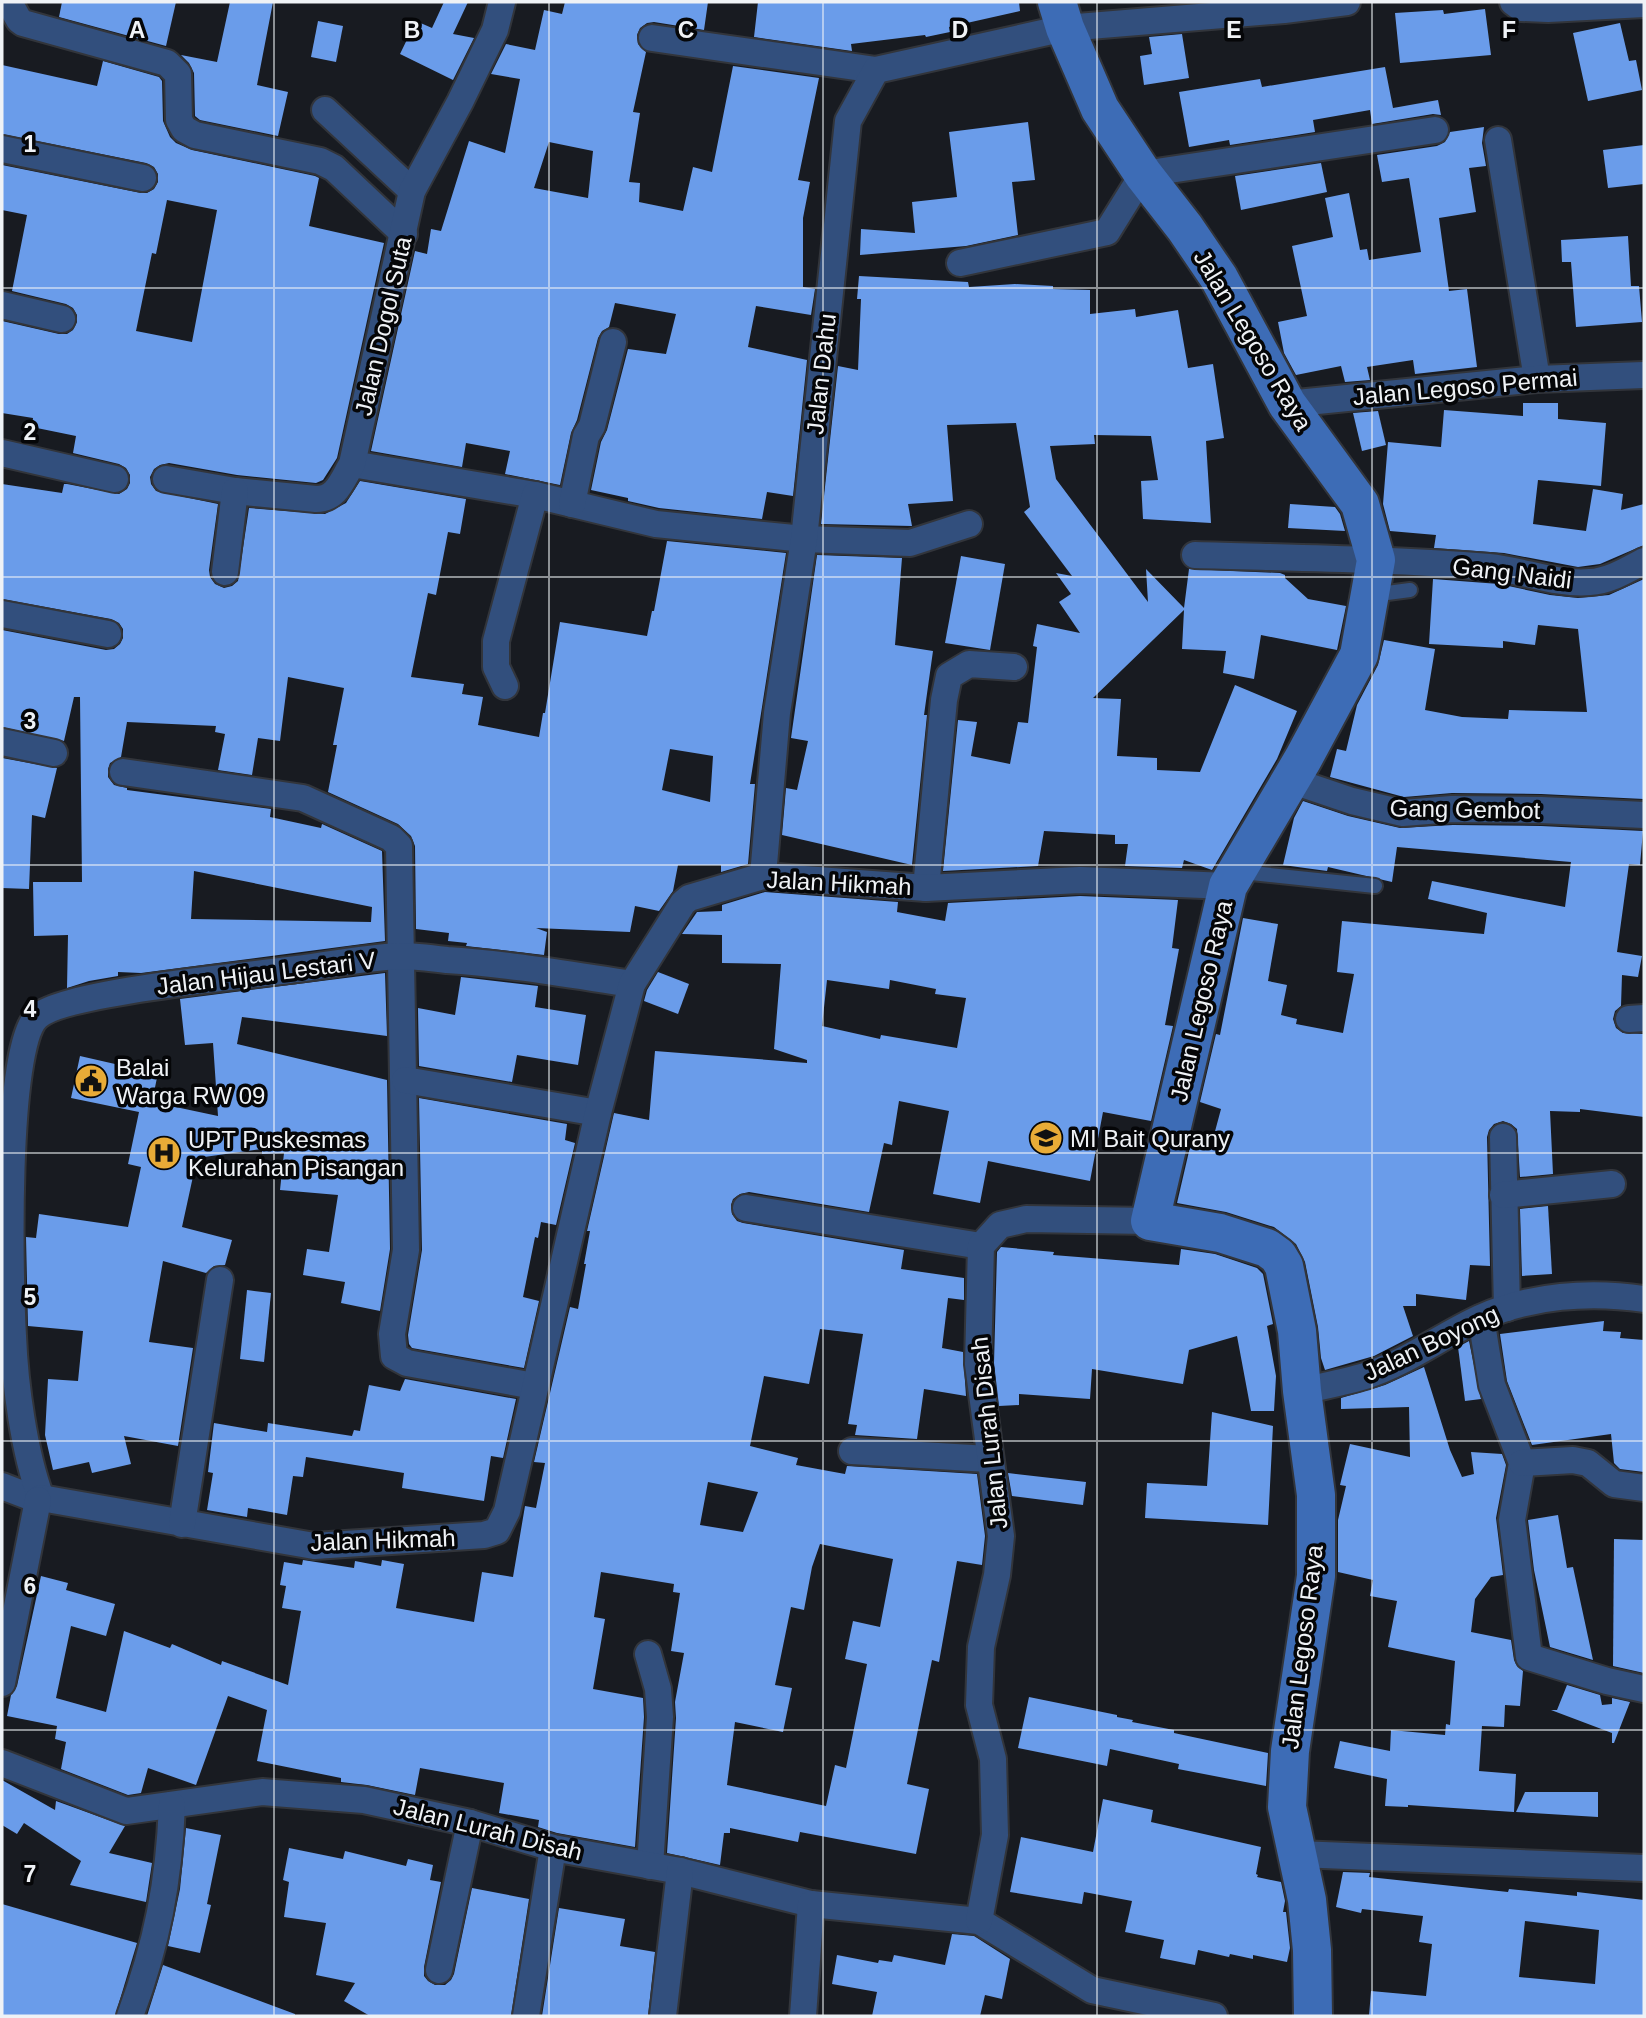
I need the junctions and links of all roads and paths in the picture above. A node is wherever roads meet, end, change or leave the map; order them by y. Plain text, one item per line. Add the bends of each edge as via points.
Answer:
1 (9, 2) edge
2 (502, 2) edge
3 (1348, 2) edge
4 (1513, 2) edge
5 (1644, 4) edge
6 (1061, 15) edge
7 (652, 38) dead end
8 (876, 70) junction
9 (325, 110) dead end
10 (1435, 130) dead end
11 (1498, 141) dead end
12 (2, 149) edge
13 (1143, 174) junction
14 (143, 178) dead end
15 (412, 191) junction
16 (404, 234) junction
17 (960, 263) dead end
18 (2, 305) edge
19 (62, 319) dead end
20 (613, 342) dead end
21 (1644, 375) edge
22 (1537, 379) junction
23 (1287, 404) junction
24 (2, 453) edge
25 (352, 464) junction
26 (115, 479) dead end
27 (166, 479) dead end
28 (235, 491) junction
29 (535, 495) junction
30 (572, 504) junction
31 (969, 524) dead end
32 (804, 539) junction
33 (1195, 555) dead end
34 (1644, 561) edge
35 (225, 572) dead end
36 (1373, 578) junction
37 (1410, 590) dead end
38 (2, 614) edge
39 (108, 634) dead end
40 (1014, 667) dead end
41 (505, 687) dead end
42 (2, 742) edge
43 (54, 753) dead end
44 (123, 772) dead end
45 (1290, 780) junction
46 (1644, 815) edge
47 (763, 876) junction
48 (1232, 879) junction
49 (1375, 886) dead end
50 (926, 888) junction
51 (399, 956) junction
52 (632, 984) junction
53 (405, 1080) junction
54 (598, 1113) junction
55 (1503, 1137) dead end
56 (6, 1167) edge
57 (1612, 1184) dead end
58 (1503, 1195) junction
59 (746, 1208) dead end
60 (1150, 1221) junction
61 (981, 1246) junction
62 (220, 1280) dead end
63 (1644, 1299) edge
64 (1507, 1308) junction
65 (1481, 1318) junction
66 (534, 1386) junction
67 (1302, 1391) junction
68 (852, 1451) dead end
69 (989, 1459) junction
70 (1522, 1463) junction
71 (2, 1486) edge
72 (1644, 1488) edge
73 (39, 1499) junction
74 (182, 1524) junction
75 (648, 1654) dead end
76 (2, 1683) edge
77 (1644, 1689) edge
78 (2, 1763) edge
79 (172, 1805) junction
80 (470, 1823) junction
81 (553, 1848) junction
82 (1298, 1854) junction
83 (650, 1866) junction
84 (1644, 1868) edge
85 (680, 1871) junction
86 (811, 1904) junction
87 (979, 1921) junction
88 (439, 1970) dead end
89 (136, 2015) edge
90 (526, 2016) edge
91 (663, 2016) edge
92 (803, 2016) edge
93 (1214, 2016) edge
94 (1313, 2016) edge

1 - 16 street via 23,23 167,63 178,74 179,120 184,129 320,161 334,168
2 - 15 street, Jalan Dogol Suta via 495,30
3 - 6 street via 1284,10
4 - 5 street via 1521,8
6 - 8 street
6 - 13 street, Jalan Legoso Raya via 1100,109
7 - 8 street
8 - 32 street, Jalan Dahu via 848,121
9 - 15 street
10 - 13 street
11 - 22 street
12 - 14 street
13 - 17 street via 1107,232
13 - 23 street, Jalan Legoso Raya via 1219,278
15 - 16 street, Jalan Dogol Suta
16 - 25 street, Jalan Dogol Suta
18 - 19 street
20 - 30 street
21 - 22 street, Jalan Legoso Permai
22 - 23 street, Jalan Legoso Permai
23 - 36 street, Jalan Legoso Raya via 1360,504
24 - 26 street
25 - 28 street, Jalan Dogol Suta via 327,499
25 - 29 street
27 - 28 street, Jalan Dogol Suta
28 - 35 street
29 - 30 street
29 - 41 street via 496,641 495,667
30 - 32 street via 656,524
31 - 32 street via 910,543
32 - 47 street, Jalan Dahu via 777,713
33 - 36 street, Gang Naidi
34 - 36 street, Gang Naidi via 1607,579 1578,583 1509,569
36 - 37 lane
36 - 45 street, Jalan Legoso Raya via 1359,655
38 - 39 street
40 - 50 street via 969,664 949,676
42 - 43 street
44 - 51 street via 303,798 391,838 398,846
45 - 46 street, Gang Gembot via 1403,813 1452,809
45 - 48 street, Jalan Legoso Raya
47 - 50 street, Jalan Hikmah
47 - 52 street, Jalan Hikmah via 683,902
48 - 49 lane
48 - 50 street, Jalan Hikmah
48 - 60 street, Jalan Legoso Raya
51 - 52 street, Jalan Hijau Lestari V via 483,962
51 - 53 street
51 - 56 street, Jalan Hijau Lestari V via 134,991 58,1005 37,1016 21,1054
52 - 54 street, Jalan Hikmah
53 - 54 street
53 - 66 street via 407,1250 392,1334 394,1356 407,1363
54 - 66 street, Jalan Hikmah
55 - 58 street
56 - 73 street, Jalan Hijau Lestari V via 13,1338
57 - 58 street
58 - 64 street
59 - 61 street
60 - 61 street via 1026,1219 1000,1225
60 - 67 street, Jalan Legoso Raya via 1220,1233 1278,1256 1297,1331
61 - 69 street, Jalan Lurah Disah via 978,1352
62 - 74 street
63 - 64 street, Jalan Boyong via 1578,1295
64 - 65 street, Jalan Boyong
65 - 67 street, Jalan Boyong via 1366,1376
65 - 70 street via 1492,1385
66 - 74 street, Jalan Hikmah via 507,1511 497,1531 314,1546
67 - 82 street, Jalan Legoso Raya via 1316,1495 1316,1576 1290,1751 1287,1807
68 - 69 street
69 - 87 street, Jalan Lurah Disah via 1000,1536 997,1575 981,1647 979,1705 993,1759 995,1835
70 - 72 street via 1588,1462 1614,1484
70 - 77 street via 1512,1521 1529,1657
71 - 73 street, Jalan Hikmah
73 - 74 street, Jalan Hikmah
73 - 76 street
75 - 83 street via 660,1717
78 - 79 street, Jalan Lurah Disah via 121,1810
79 - 80 street, Jalan Lurah Disah via 262,1792 364,1800
79 - 89 street via 170,1854 157,1934
80 - 81 street, Jalan Lurah Disah
80 - 88 street
81 - 83 street, Jalan Lurah Disah
81 - 90 street
82 - 84 street
82 - 94 street, Jalan Legoso Raya via 1312,1950
83 - 85 street, Jalan Lurah Disah
85 - 86 street, Jalan Lurah Disah
85 - 91 street
86 - 87 street, Jalan Lurah Disah
86 - 92 street
87 - 93 street, Jalan Lurah Disah via 1092,1990

